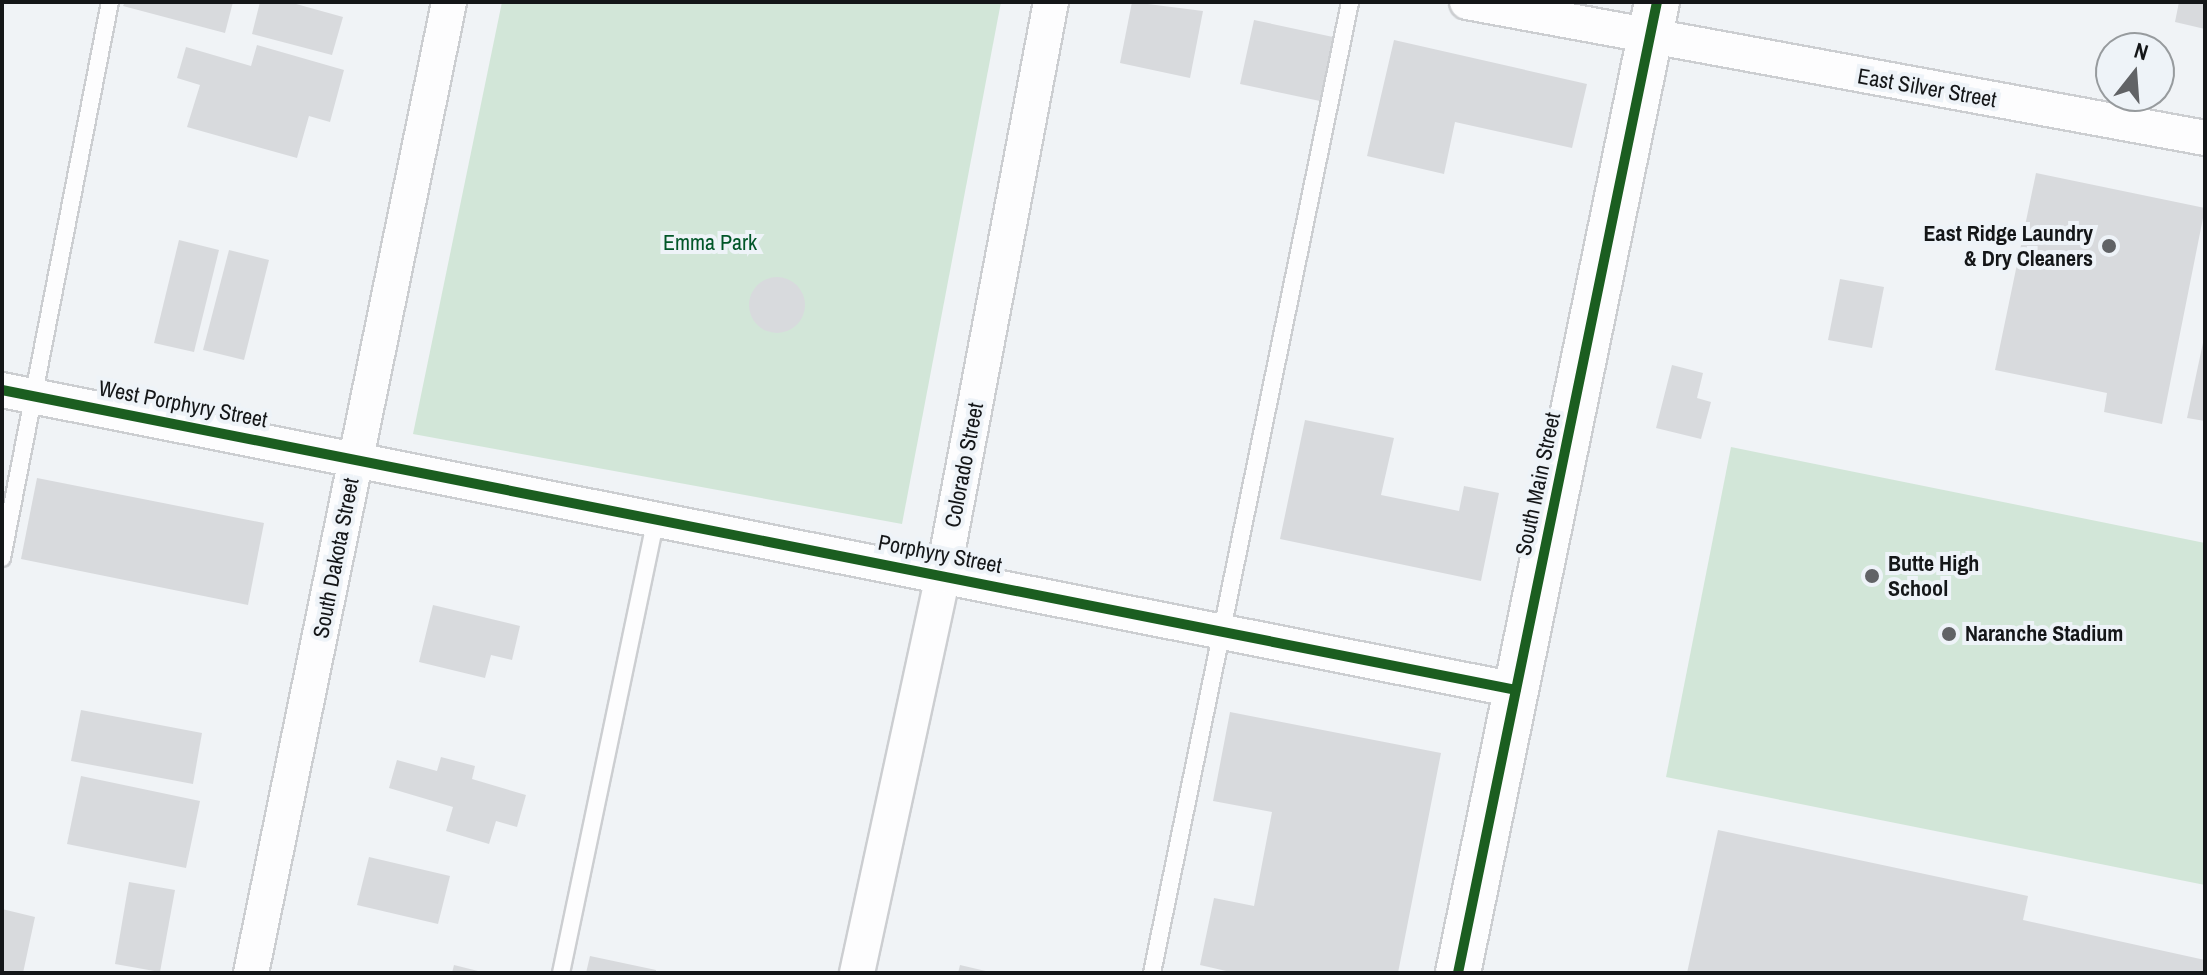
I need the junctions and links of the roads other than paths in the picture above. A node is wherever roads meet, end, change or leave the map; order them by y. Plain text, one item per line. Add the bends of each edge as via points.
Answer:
1 (110, 2) edge
2 (449, 2) edge
3 (1051, 2) edge
4 (1350, 2) edge
5 (1467, 2) edge
6 (1653, 20) edge
7 (2205, 138) edge
8 (2, 390) edge
9 (36, 396) junction
10 (357, 457) junction
11 (656, 518) junction
12 (2, 558) edge
13 (943, 575) junction
14 (1221, 631) junction
15 (1516, 690) junction
16 (251, 973) edge
17 (561, 973) edge
18 (857, 973) edge
19 (1152, 973) edge
20 (1458, 973) edge

1 - 9 lane
2 - 10 street, South Dakota Street
3 - 13 street, Colorado Street
4 - 14 lane
5 - 6 street, East Silver Street
6 - 7 street, East Silver Street
6 - 15 main road, South Main Street
8 - 9 street, West Porphyry Street
9 - 10 street, West Porphyry Street
9 - 12 lane
10 - 11 street, Porphyry Street
10 - 16 street, South Dakota Street
11 - 13 street, Porphyry Street
11 - 17 lane
13 - 14 street, Porphyry Street
13 - 18 street, Colorado Street
14 - 15 street, Porphyry Street
14 - 19 lane
15 - 20 main road, South Main Street

